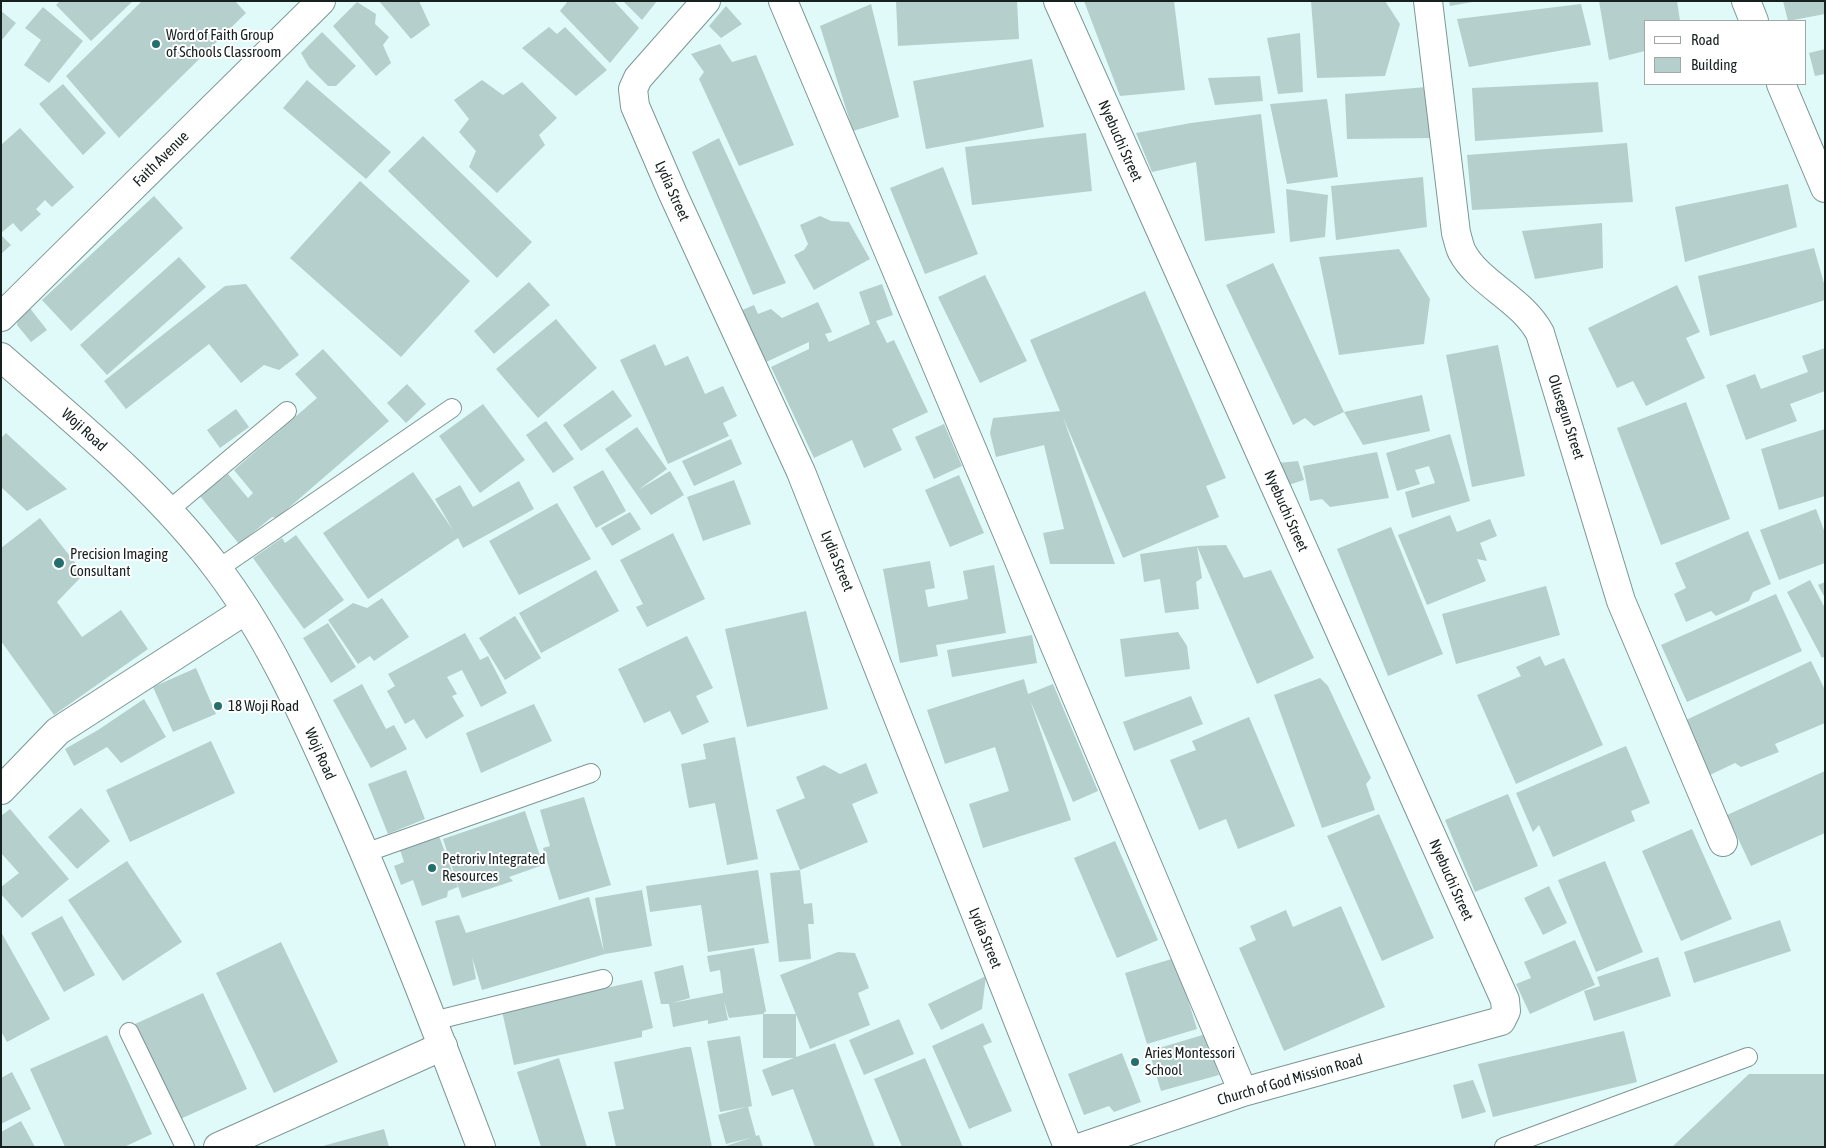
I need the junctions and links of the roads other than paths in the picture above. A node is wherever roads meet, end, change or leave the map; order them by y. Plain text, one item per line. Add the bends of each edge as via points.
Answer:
1 (321, 1) edge
2 (706, 1) edge
3 (783, 1) edge
4 (1058, 1) edge
5 (1428, 1) edge
6 (1746, 1) edge
7 (1754, 20) edge
8 (1781, 85) edge
9 (1825, 188) edge
10 (1, 317) edge
11 (1, 358) edge
12 (452, 408) dead end
13 (287, 411) dead end
14 (169, 510) junction
15 (218, 569) junction
16 (246, 610) junction
17 (591, 773) dead end
18 (1, 790) edge
19 (1723, 842) dead end
20 (365, 853) junction
21 (603, 979) dead end
22 (433, 1021) junction
23 (1500, 1021) joint
24 (129, 1032) dead end
25 (443, 1046) junction
26 (1748, 1057) dead end
27 (1243, 1092) junction
28 (185, 1147) edge
29 (218, 1147) edge
30 (481, 1147) edge
31 (1068, 1147) edge
32 (1082, 1147) edge
33 (1504, 1147) edge

1 - 10 street, Faith Avenue
2 - 31 street, Lydia Street via 638,78 633,89 635,106 801,472
3 - 27 street
4 - 23 street, Nyebuchi Street via 1505,1000 1506,1012
5 - 19 street, Olusegun Street via 1456,233 1461,251 1470,264 1532,318 1540,334 1621,601
6 - 7 street
8 - 9 street
11 - 14 street, Woji Road via 143,483
12 - 15 lane
13 - 14 lane
14 - 15 street, Woji Road
15 - 16 street, Woji Road
16 - 18 street via 58,731
16 - 20 street, Woji Road via 295,698
17 - 20 lane
20 - 22 street, Woji Road
21 - 22 lane
22 - 25 street, Woji Road
23 - 27 street, Church of God Mission Road
24 - 28 lane
25 - 29 street
25 - 30 street, Woji Road
26 - 33 lane
27 - 32 street, Church of God Mission Road

